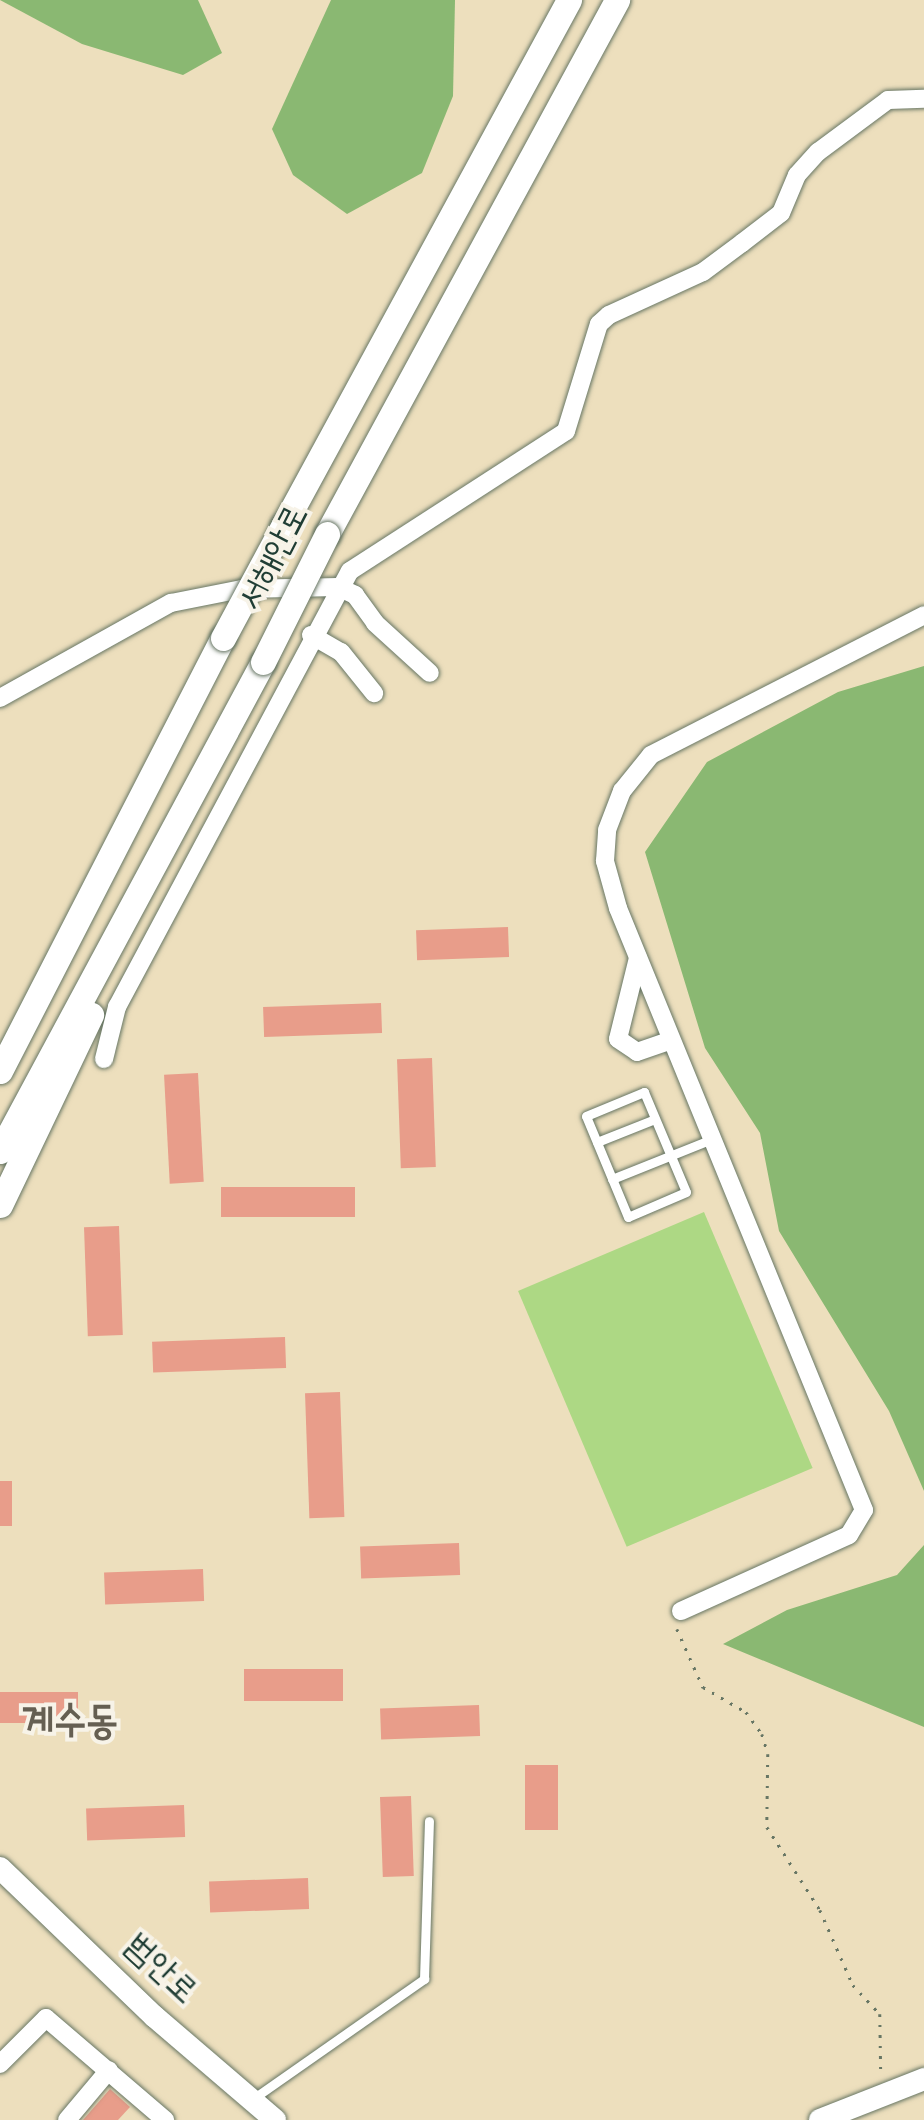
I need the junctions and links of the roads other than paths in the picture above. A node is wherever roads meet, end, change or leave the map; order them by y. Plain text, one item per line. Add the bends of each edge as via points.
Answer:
1 (569, 0) edge
2 (618, 0) edge
3 (924, 100) edge
4 (338, 587) junction
5 (924, 616) edge
6 (311, 635) junction
7 (430, 673) dead end
8 (374, 693) dead end
9 (0, 698) edge
10 (113, 854) junction
11 (150, 873) junction
12 (638, 958) junction
13 (0, 1034) edge
14 (672, 1040) junction
15 (104, 1059) dead end
16 (0, 1071) edge
17 (655, 1118) junction
18 (712, 1138) junction
19 (596, 1142) junction
20 (0, 1151) edge
21 (670, 1155) junction
22 (612, 1179) junction
23 (0, 1204) edge
24 (682, 1611) road end
25 (429, 1821) dead end
26 (2, 1876) edge
27 (0, 2064) edge
28 (108, 2070) junction
29 (924, 2080) edge
30 (252, 2099) junction
31 (67, 2120) edge
32 (164, 2120) edge
33 (275, 2120) edge
34 (820, 2120) edge

1 - 10 main road, 서해안로, bridge
2 - 11 main road, 서해안로, bridge
3 - 4 street via 888,100 818,152 797,175 781,212 742,243 703,272 609,315 599,324 566,430 420,530 363,558
4 - 6 street
4 - 7 street via 355,596
4 - 9 street via 242,590 171,603
5 - 12 street via 642,764 615,803 605,844 612,892
6 - 8 street via 342,652
6 - 15 street via 117,1008
10 - 13 main road
10 - 16 main road, 서해안로
11 - 20 main road, 서해안로
11 - 23 main road via 103,990
12 - 14 street
12 - 14 street via 618,1039 637,1052
14 - 18 street
17 - 19 lane
17 - 19 lane via 644,1092 586,1116
17 - 21 lane
18 - 21 lane
18 - 24 street via 864,1517 849,1535
19 - 22 lane
21 - 22 lane
21 - 22 lane via 686,1192 628,1217
25 - 30 lane via 424,1978
26 - 30 street, 범안로
27 - 28 street via 46,2018
28 - 31 street
28 - 32 street
29 - 34 street
30 - 33 street, 범안로

